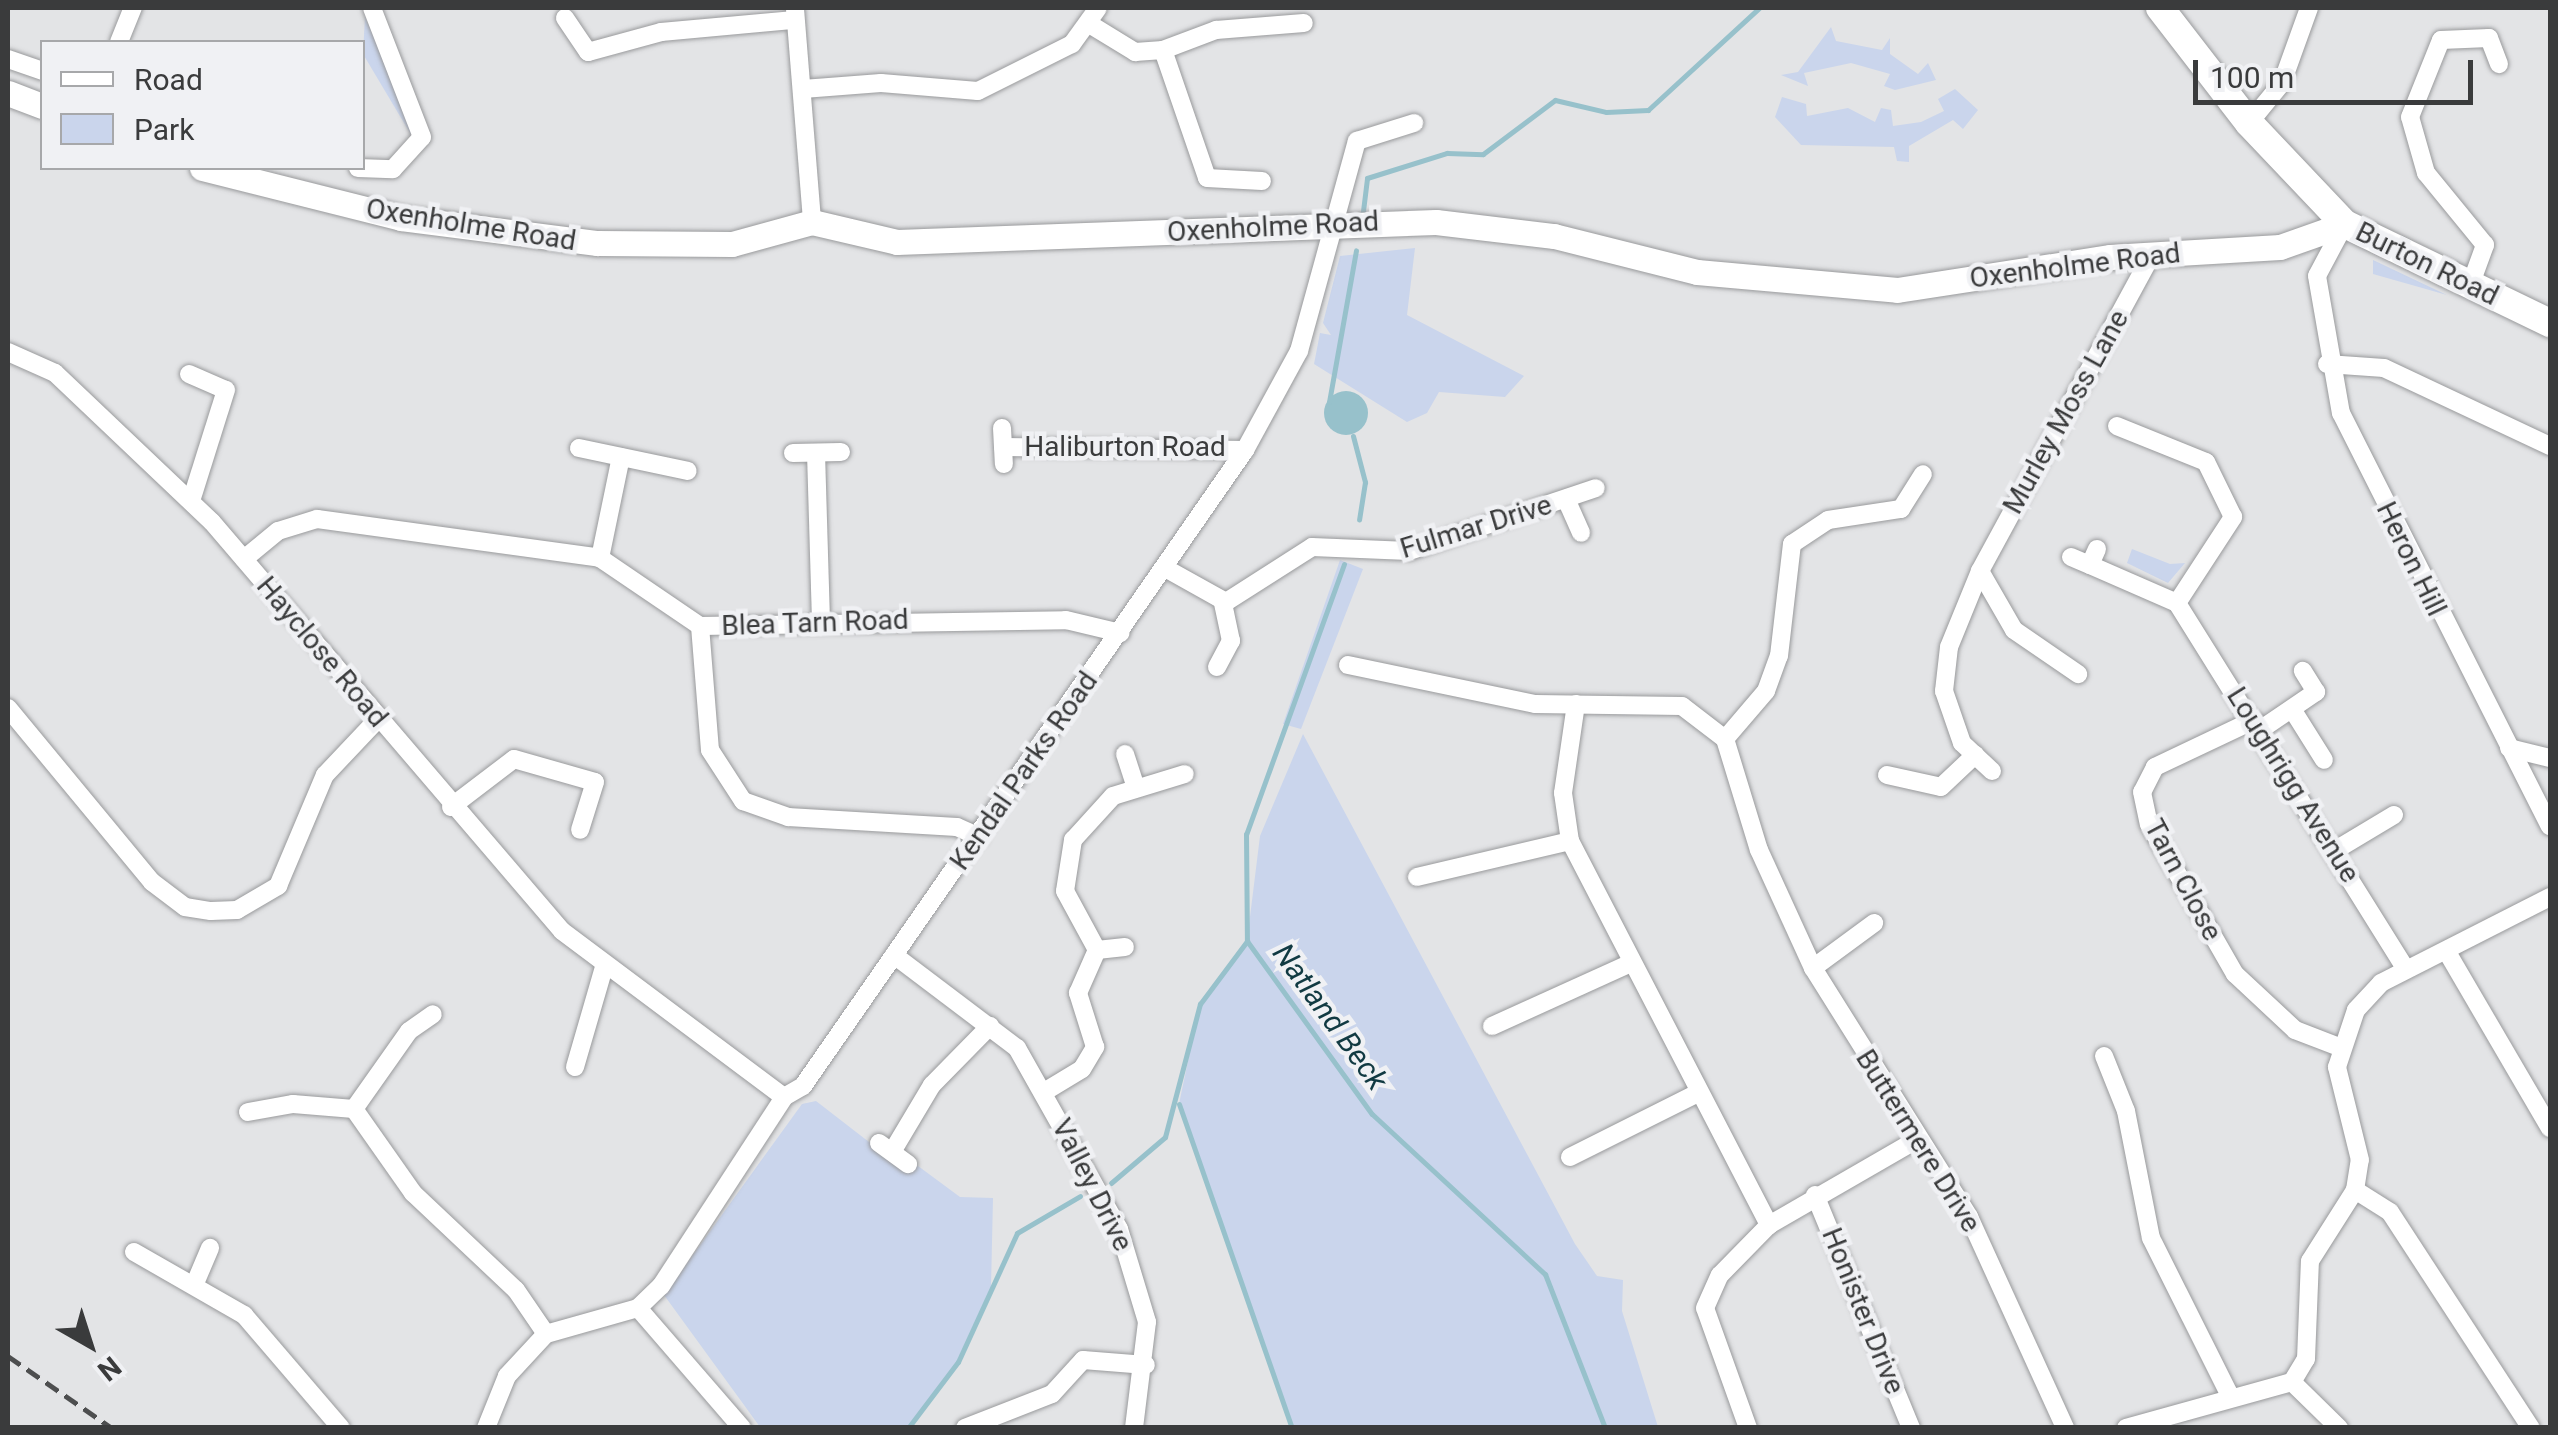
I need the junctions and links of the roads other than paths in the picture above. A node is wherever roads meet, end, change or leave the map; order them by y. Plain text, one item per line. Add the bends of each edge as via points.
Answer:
1 (133, 8) edge
2 (372, 8) edge
3 (2160, 8) edge
4 (2308, 8) edge
5 (795, 14) edge
6 (1095, 16) edge
7 (566, 18) dead end
8 (1304, 24) dead end
9 (120, 40) edge
10 (1163, 50) junction
11 (8, 59) edge
12 (2499, 64) dead end
13 (40, 70) edge
14 (803, 89) junction
15 (8, 93) edge
16 (40, 105) edge
17 (1414, 123) dead end
18 (2249, 123) junction
19 (365, 168) edge
20 (211, 170) edge
21 (1262, 182) dead end
22 (812, 222) junction
23 (1328, 224) junction
24 (2346, 224) junction
25 (2153, 253) junction
26 (2470, 286) junction
27 (2550, 323) edge
28 (8, 352) edge
29 (2328, 364) junction
30 (189, 374) dead end
31 (2130, 425) dead end
32 (1003, 446) dead end
33 (2550, 446) edge
34 (579, 448) dead end
35 (1245, 450) junction
36 (816, 452) junction
37 (841, 452) dead end
38 (794, 453) dead end
39 (621, 457) junction
40 (688, 471) dead end
41 (1924, 474) dead end
42 (1596, 488) dead end
43 (1566, 499) junction
44 (190, 501) junction
45 (1581, 533) dead end
46 (2071, 557) dead end
47 (600, 558) junction
48 (244, 559) junction
49 (1165, 568) junction
50 (1980, 571) junction
51 (1223, 602) junction
52 (2177, 603) junction
53 (822, 622) junction
54 (700, 626) junction
55 (1120, 633) junction
56 (1348, 664) dead end
57 (1217, 667) dead end
58 (2304, 670) dead end
59 (2078, 674) dead end
60 (1576, 704) junction
61 (8, 708) edge
62 (2292, 709) junction
63 (378, 718) junction
64 (2257, 725) junction
65 (1726, 739) junction
66 (2509, 748) junction
67 (1125, 754) dead end
68 (1975, 755) junction
69 (2550, 758) edge
70 (2324, 760) dead end
71 (1992, 771) dead end
72 (1186, 774) dead end
73 (1887, 776) dead end
74 (1136, 788) junction
75 (451, 807) junction
76 (2394, 816) dead end
77 (2550, 826) edge
78 (580, 830) dead end
79 (979, 838) junction
80 (1570, 841) junction
81 (2334, 851) junction
82 (1417, 877) dead end
83 (2550, 896) edge
84 (1874, 923) dead end
85 (1125, 947) dead end
86 (1097, 950) junction
87 (2447, 952) junction
88 (894, 956) junction
89 (1631, 963) junction
90 (604, 967) junction
91 (1813, 968) junction
92 (2406, 969) junction
93 (433, 1014) dead end
94 (990, 1026) junction
95 (1492, 1026) dead end
96 (2339, 1047) junction
97 (2104, 1056) dead end
98 (575, 1066) dead end
99 (1044, 1092) junction
100 (1696, 1094) junction
101 (784, 1097) junction
102 (354, 1109) junction
103 (248, 1112) dead end
104 (2550, 1128) edge
105 (1916, 1140) junction
106 (1570, 1157) dead end
107 (908, 1164) dead end
108 (2355, 1190) junction
109 (1815, 1195) junction
110 (1769, 1226) junction
111 (210, 1248) dead end
112 (134, 1252) dead end
113 (196, 1281) junction
114 (638, 1308) junction
115 (546, 1334) junction
116 (1146, 1365) junction
117 (2292, 1382) junction
118 (2229, 1394) junction
119 (341, 1428) edge
120 (486, 1428) edge
121 (742, 1428) edge
122 (965, 1428) edge
123 (1134, 1428) edge
124 (1748, 1428) edge
125 (1911, 1428) edge
126 (2065, 1428) edge
127 (2126, 1428) edge
128 (2339, 1428) edge
129 (2531, 1428) edge

1 - 9 street
2 - 19 street via 422,137 393,170
3 - 18 main road, Burton Road
4 - 18 street via 2274,98
5 - 7 street via 661,32 588,52
5 - 14 street
6 - 10 street via 1135,52
6 - 14 street via 1031,70 978,91 881,82
8 - 10 street via 1216,30
10 - 21 street via 1199,167 1208,178
11 - 13 street
12 - 26 street via 2488,38 2441,40 2410,118 2426,173 2485,245
14 - 22 street
15 - 16 main road
17 - 23 street, Kendal Parks Road via 1357,142
18 - 24 main road, Burton Road
20 - 22 main road, Oxenholme Road via 516,236 732,244
22 - 23 main road, Oxenholme Road via 896,242
23 - 25 main road, Oxenholme Road via 1494,226 1697,272 1896,290
23 - 35 street, Kendal Parks Road via 1300,351
24 - 25 main road, Oxenholme Road via 2280,247
24 - 26 main road, Burton Road
24 - 29 street, Heron Hill via 2319,263
25 - 50 street, Murley Moss Lane
26 - 27 main road, Burton Road
28 - 44 street, Hayclose Road via 54,374
29 - 33 street via 2366,362
29 - 66 street, Heron Hill via 2372,479
30 - 44 street via 226,390
31 - 52 street via 2206,462 2234,502
32 - 35 street, Haliburton Road
34 - 39 street
35 - 49 street, Kendal Parks Road
36 - 37 street
36 - 38 street
36 - 53 street
39 - 40 street
39 - 47 street
41 - 65 street via 1901,509 1828,520 1792,544 1779,656 1766,691
42 - 43 street, Fulmar Drive
43 - 45 street, Fulmar Drive
43 - 51 street, Fulmar Drive via 1409,551 1312,547
44 - 48 street, Hayclose Road
46 - 52 street via 2094,557
47 - 48 street, Blea Tarn Road via 316,519 278,531
47 - 54 street, Blea Tarn Road
48 - 63 street, Hayclose Road
49 - 51 street
49 - 55 street, Kendal Parks Road
50 - 59 street via 2014,630
50 - 68 street, Murley Moss Lane via 1948,647 1944,691
51 - 57 street via 1231,641
52 - 64 street, Loughrigg Avenue
53 - 54 street, Blea Tarn Road
53 - 55 street, Blea Tarn Road via 1066,620
54 - 79 street via 710,750 743,802 788,817 957,827
55 - 79 street, Kendal Parks Road
56 - 60 street via 1499,700
58 - 62 street via 2316,692
60 - 65 street via 1682,706
60 - 80 street via 1563,792
61 - 63 street via 152,882 185,908 211,911 237,910 278,886 325,775
62 - 64 street, Tarn Close
62 - 70 street
63 - 75 street, Hayclose Road
64 - 81 street, Loughrigg Avenue
64 - 96 street, Tarn Close via 2155,767 2142,792 2149,824 2235,974 2295,1030
65 - 91 street, Buttermere Drive via 1759,850
66 - 69 street
66 - 77 street, Heron Hill
67 - 74 street
68 - 71 street, Murley Moss Lane
68 - 73 street via 1941,787
72 - 74 street
74 - 86 street via 1096,808 1068,857 1065,891
75 - 78 street via 514,759 595,782
75 - 90 street, Hayclose Road
76 - 81 street
79 - 88 street, Kendal Parks Road
80 - 82 street
80 - 89 street
81 - 92 street, Loughrigg Avenue
83 - 87 street
84 - 91 street
85 - 86 street
86 - 99 street via 1078,993 1095,1047 1082,1069
87 - 92 street
87 - 104 street
88 - 94 street, Valley Drive
88 - 101 street, Kendal Parks Road via 803,1086
89 - 95 street
89 - 100 street
90 - 98 street
90 - 101 street, Hayclose Road
91 - 105 street, Buttermere Drive
92 - 96 street via 2356,1010
93 - 102 street via 408,1031
94 - 99 street, Valley Drive
94 - 107 street via 932,1085 885,1148
96 - 108 street via 2360,1160
97 - 118 street via 2126,1111 2150,1238
99 - 116 street, Valley Drive via 1124,1240 1147,1322
100 - 106 street
100 - 110 street
101 - 114 street, Kendal Parks Road via 661,1286
102 - 103 street
102 - 115 street via 413,1193 516,1290
105 - 109 street
105 - 126 street, Buttermere Drive via 1969,1217
108 - 117 street via 2310,1261 2306,1359
108 - 129 street via 2390,1212
109 - 110 street
109 - 125 street, Honister Drive
110 - 124 street via 1738,1251 1705,1308
111 - 113 street
112 - 113 street
113 - 119 street via 244,1315
114 - 115 street
114 - 121 street
115 - 120 street via 507,1376
116 - 122 street via 1084,1360 1052,1394
116 - 123 street, Valley Drive
117 - 118 street
117 - 128 street
118 - 127 street

